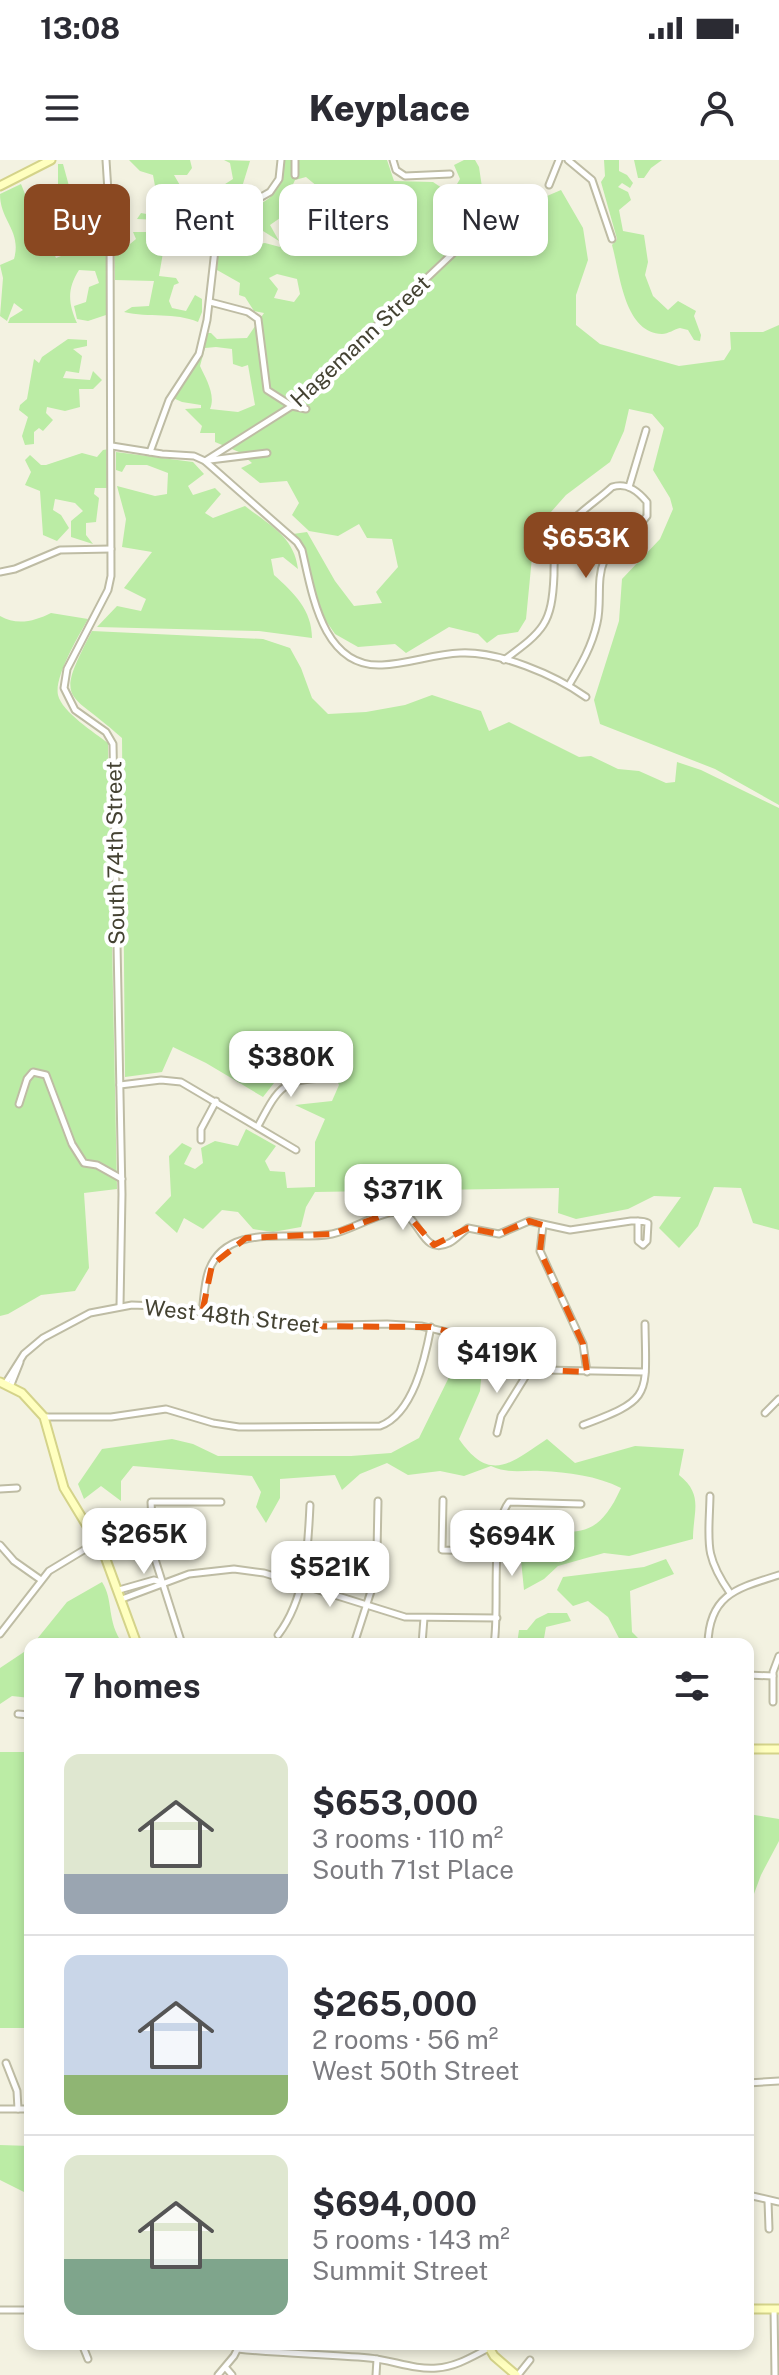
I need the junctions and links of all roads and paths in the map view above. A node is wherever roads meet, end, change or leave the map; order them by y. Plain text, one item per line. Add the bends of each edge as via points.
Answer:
1 (51, 160) edge
2 (106, 160) edge
3 (281, 160) edge
4 (295, 160) edge
5 (393, 160) edge
6 (559, 160) edge
7 (568, 160) edge
8 (450, 174) dead end
9 (295, 175) dead end
10 (549, 185) dead end
11 (0, 186) edge
12 (612, 239) dead end
13 (450, 256) edge
14 (210, 302) junction
15 (292, 406) junction
16 (306, 409) dead end
17 (646, 430) dead end
18 (112, 446) junction
19 (150, 452) junction
20 (267, 453) dead end
21 (205, 461) junction
22 (629, 487) junction
23 (111, 549) junction
24 (0, 572) edge
25 (503, 660) junction
26 (569, 685) junction
27 (586, 697) dead end
28 (328, 1078) dead end
29 (120, 1085) junction
30 (216, 1101) junction
31 (19, 1104) dead end
32 (258, 1126) junction
33 (201, 1140) dead end
34 (296, 1150) dead end
35 (122, 1179) junction
36 (638, 1221) dead end
37 (543, 1225) junction
38 (120, 1306) junction
39 (202, 1313) junction
40 (645, 1324) dead end
41 (431, 1327) junction
42 (532, 1366) junction
43 (587, 1372) junction
44 (645, 1372) junction
45 (5, 1384) edge
46 (779, 1399) edge
47 (765, 1413) dead end
48 (44, 1417) junction
49 (583, 1425) dead end
50 (497, 1433) dead end
51 (17, 1488) dead end
52 (0, 1489) edge
53 (710, 1496) dead end
54 (443, 1500) dead end
55 (378, 1501) dead end
56 (221, 1502) dead end
57 (581, 1504) dead end
58 (310, 1505) dead end
59 (97, 1542) junction
60 (0, 1545) edge
61 (498, 1551) junction
62 (779, 1575) edge
63 (41, 1580) junction
64 (162, 1582) junction
65 (300, 1584) junction
66 (730, 1593) junction
67 (120, 1595) junction
68 (366, 1606) junction
69 (424, 1618) junction
70 (497, 1618) junction
71 (0, 1634) edge
72 (278, 1635) dead end
73 (135, 1638) edge
74 (180, 1638) edge
75 (356, 1638) edge
76 (422, 1638) edge
77 (495, 1638) edge
78 (709, 1638) edge
79 (779, 1656) edge
80 (754, 1675) edge
81 (773, 1676) junction
82 (773, 1702) dead end
83 (18, 1714) dead end
84 (24, 1714) edge
85 (754, 1749) edge
86 (779, 1749) edge
87 (6, 2063) dead end
88 (779, 2081) edge
89 (754, 2083) edge
90 (0, 2109) edge
91 (18, 2109) junction
92 (24, 2109) edge
93 (754, 2197) edge
94 (768, 2201) junction
95 (779, 2202) edge
96 (769, 2229) dead end
97 (754, 2309) edge
98 (777, 2309) edge
99 (0, 2310) edge
100 (24, 2310) edge
101 (84, 2350) edge
102 (237, 2350) edge
103 (261, 2350) edge
104 (481, 2350) edge
105 (490, 2350) edge
106 (88, 2359) dead end
107 (377, 2359) junction
108 (530, 2360) dead end
109 (226, 2368) junction
110 (439, 2372) edge
111 (218, 2375) edge
112 (232, 2375) edge
113 (376, 2375) edge
114 (517, 2375) edge
115 (775, 2375) edge

1 - 11 main road
2 - 18 street, South 74th Street
3 - 14 street via 279,179 270,192 220,225
4 - 9 street
5 - 8 street via 405,176
6 - 10 street
7 - 12 street via 592,180
13 - 15 street, Hagemann Street
14 - 15 street via 258,319 266,386
14 - 19 street via 199,354 169,400
15 - 16 street
15 - 21 street, Hagemann Street
17 - 22 street
18 - 19 street
18 - 23 street, South 74th Street
19 - 21 street
20 - 21 street
21 - 25 street via 297,542 318,616 342,650 381,665 462,653
22 - 25 street via 612,487 563,533 546,623
22 - 26 street via 647,502 647,516 602,566 598,621
23 - 24 street via 60,550
23 - 29 street, South 74th Street via 108,590 67,669 64,688 75,710 106,732 113,744
25 - 26 street
26 - 27 street
28 - 32 street via 298,1079 284,1086
29 - 30 street via 171,1080
29 - 35 street, South 74th Street
30 - 32 street
30 - 33 street
31 - 35 street via 33,1072 46,1075 84,1163
32 - 34 street
35 - 38 street, South 74th Street
36 - 37 street via 570,1230
37 - 39 street via 529,1221 499,1234 468,1228 449,1243 434,1245 408,1215 392,1212 332,1234 246,1238 224,1249 212,1265
37 - 43 street via 540,1251 583,1344
38 - 39 street, West 48th Street
38 - 45 street, West 48th Street via 77,1319 35,1343
39 - 41 street, West 48th Street via 290,1326
40 - 44 street
41 - 42 street, West 48th Street via 480,1340
41 - 48 street via 405,1407 380,1426 239,1427 166,1409 111,1417
42 - 43 street, West 48th Street
42 - 50 street via 501,1416
43 - 44 street, West 48th Street
44 - 49 street via 642,1391 631,1405
45 - 48 main road via 29,1399
46 - 47 street
48 - 59 main road via 64,1488
51 - 52 street
53 - 66 street via 708,1550
54 - 61 street via 442,1550
55 - 68 street via 377,1552
56 - 64 street via 151,1502 152,1548
57 - 61 street via 509,1502 499,1526
58 - 65 street via 308,1554
59 - 63 street
59 - 67 main road
60 - 63 street
61 - 70 street
62 - 66 street
63 - 71 street
64 - 65 street via 234,1569
64 - 67 street via 154,1580
64 - 74 street
65 - 68 street
65 - 72 street
66 - 78 street via 713,1613
67 - 73 main road
68 - 69 street
68 - 75 street
69 - 70 street
69 - 76 street
70 - 77 street
79 - 81 street
80 - 81 street
81 - 82 street
83 - 84 street
85 - 86 main road
87 - 91 street
88 - 89 street
90 - 91 street
91 - 92 street
93 - 94 street
94 - 95 street
94 - 96 street
97 - 98 main road
98 - 115 street
99 - 100 street
101 - 106 street
102 - 109 street
103 - 107 street
104 - 110 street
105 - 114 main road
107 - 110 street
107 - 113 street
108 - 114 street
109 - 111 street
109 - 112 street

